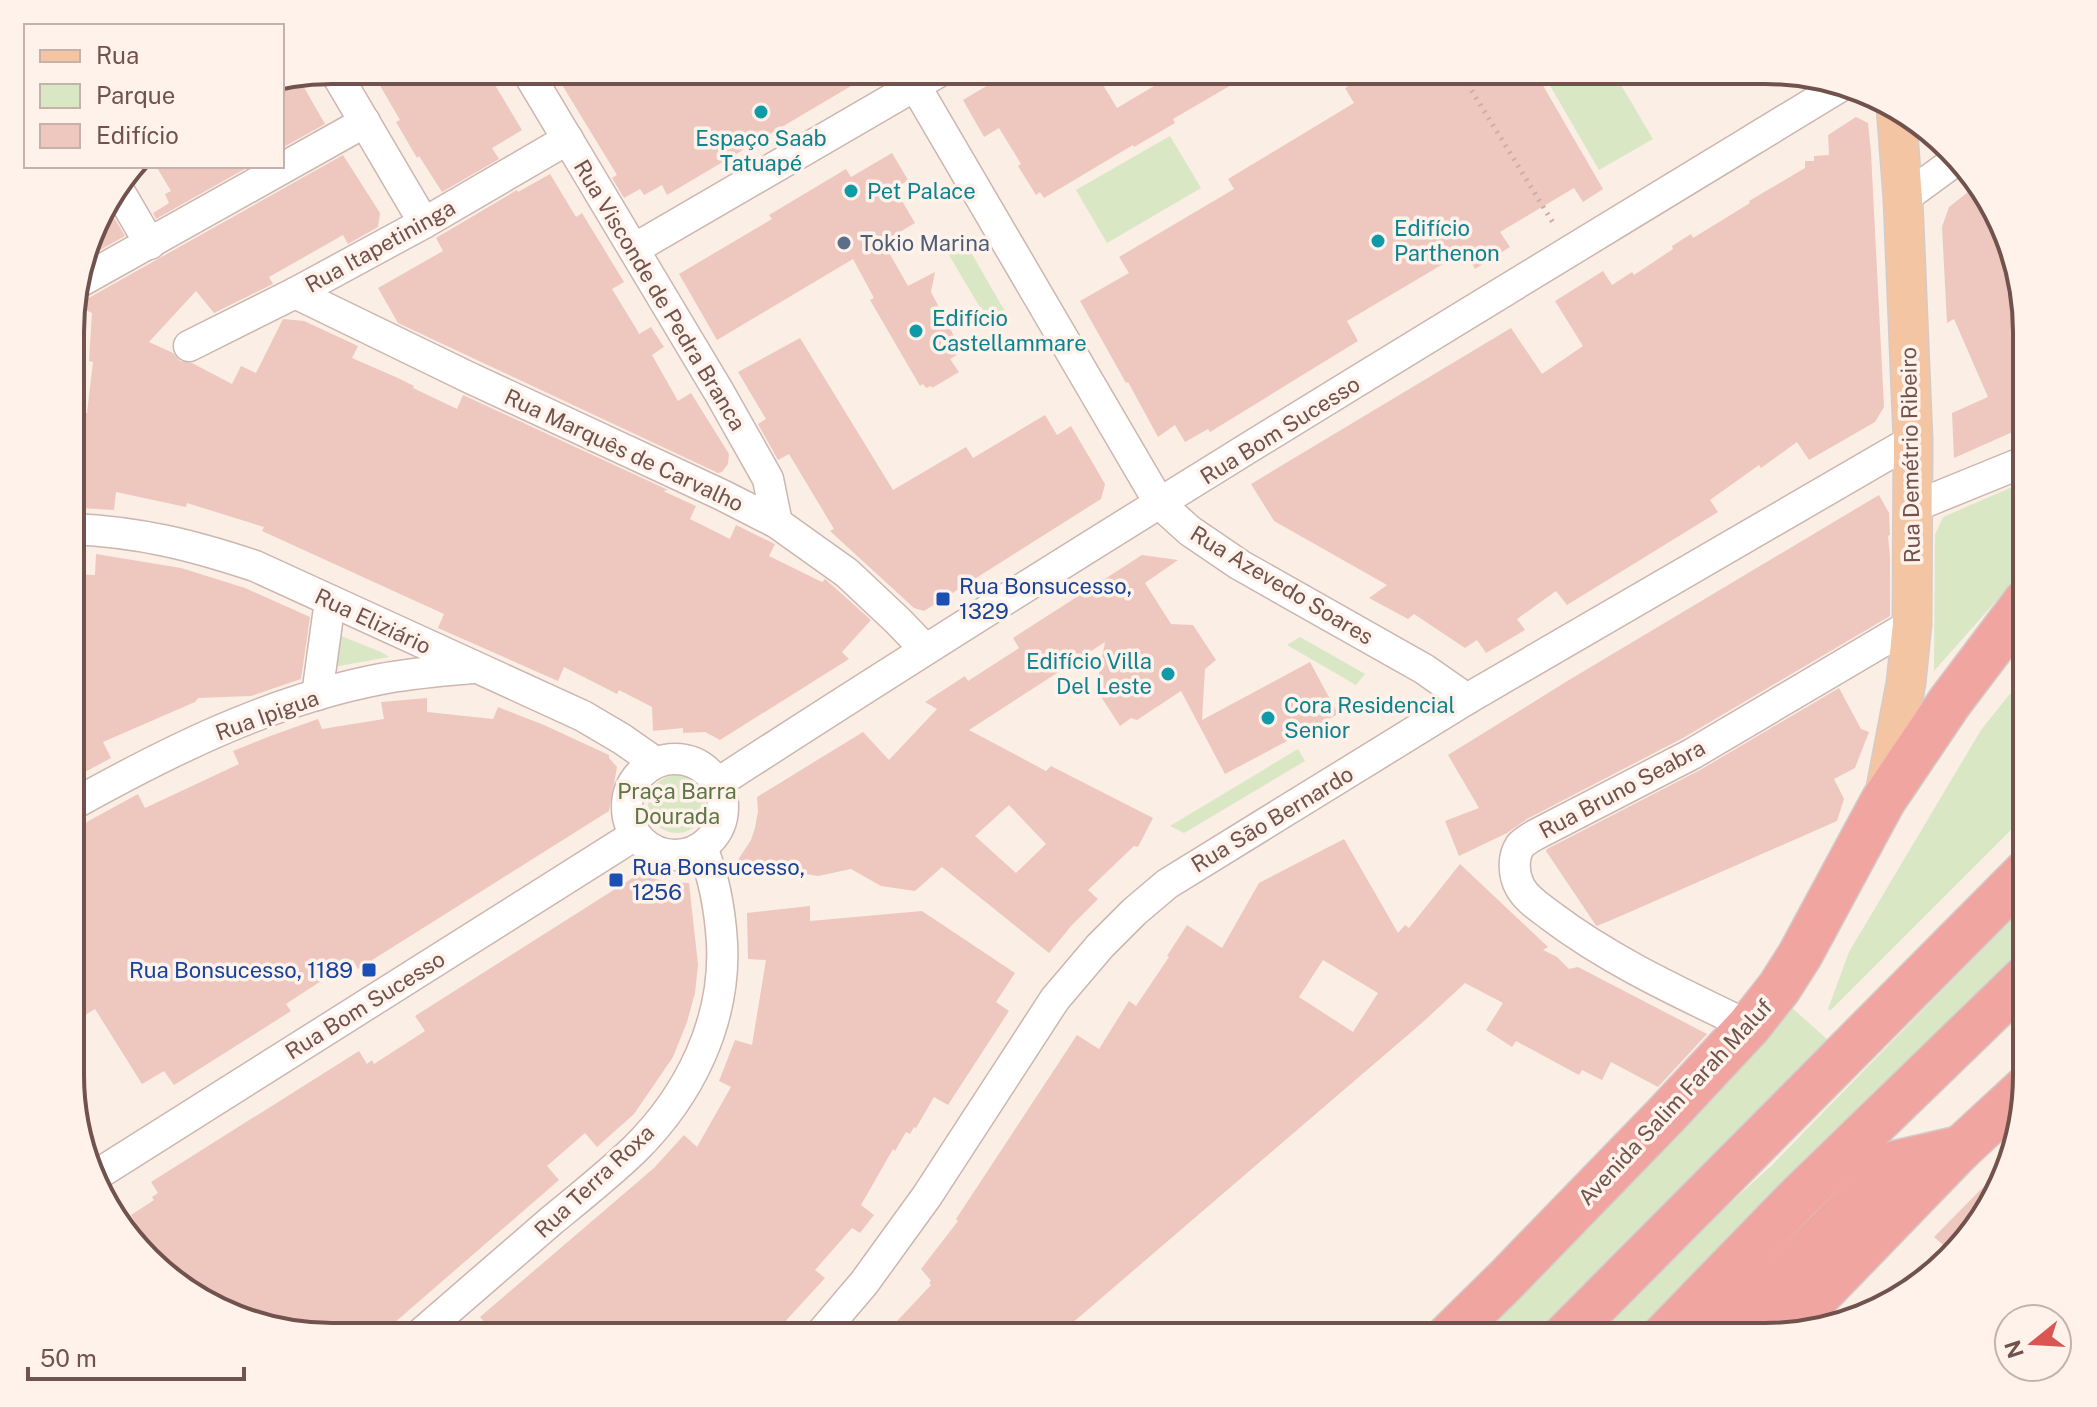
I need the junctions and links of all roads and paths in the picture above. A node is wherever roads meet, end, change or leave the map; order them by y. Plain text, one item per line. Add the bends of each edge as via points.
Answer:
1 (1468, 84) edge
2 (343, 85) edge
3 (535, 85) edge
4 (900, 85) edge
5 (915, 85) edge
6 (1830, 92) edge
7 (365, 122) junction
8 (1897, 123) edge
9 (568, 139) junction
10 (1949, 165) edge
11 (284, 168) edge
12 (284, 168) edge
13 (123, 198) edge
14 (1903, 199) junction
15 (424, 223) junction
16 (150, 244) junction
17 (634, 249) junction
18 (1570, 251) junction
19 (91, 276) edge
20 (295, 293) junction
21 (189, 346) dead end
22 (1913, 440) junction
23 (2012, 467) edge
24 (1160, 504) junction
25 (1913, 507) junction
26 (777, 523) junction
27 (84, 530) edge
28 (330, 601) junction
29 (2012, 620) edge
30 (1912, 624) junction
31 (925, 649) junction
32 (475, 668) junction
33 (317, 695) junction
34 (1467, 699) junction
35 (655, 762) junction
36 (718, 783) junction
37 (84, 798) edge
38 (1883, 801) junction
39 (635, 835) junction
40 (702, 848) junction
41 (2012, 886) edge
42 (2012, 991) edge
43 (1749, 1026) junction
44 (2009, 1113) edge
45 (1961, 1148) junction
46 (104, 1170) edge
47 (1794, 1320) edge
48 (1463, 1322) edge
49 (1579, 1322) edge
50 (1677, 1322) edge
51 (1737, 1322) edge
52 (433, 1323) edge
53 (830, 1323) edge

1 - 18 path
2 - 7 street
3 - 9 street, Rua Visconde de Pedra Branca
4 - 17 street
5 - 24 street, Rua Azevedo Soares
6 - 18 street, Rua Bom Sucesso
7 - 11 street
7 - 15 street
8 - 14 main road, Rua Demétrio Ribeiro
9 - 15 street, Rua Itapetininga
9 - 17 street, Rua Visconde de Pedra Branca
10 - 14 street
12 - 16 street
13 - 16 street
14 - 22 main road, Rua Demétrio Ribeiro
15 - 20 street, Rua Itapetininga
16 - 19 street
17 - 26 street, Rua Visconde de Pedra Branca via 768,479
18 - 24 street, Rua Bom Sucesso
20 - 21 street, Rua Itapetininga
20 - 26 street, Rua Marquês de Carvalho
22 - 25 main road, Rua Demétrio Ribeiro
22 - 34 street, Rua São Bernardo
23 - 25 street
24 - 31 street, Rua Bom Sucesso
24 - 34 street, Rua Azevedo Soares via 1240,565
25 - 30 main road, Rua Demétrio Ribeiro
26 - 31 street, Rua Marquês de Carvalho via 847,573
27 - 28 street, Rua Eliziário via 150,536 202,549 255,566
28 - 32 street, Rua Eliziário
28 - 33 street
29 - 38 highway, Avenida Salim Farah Maluf
30 - 38 main road, Rua Demétrio Ribeiro
30 - 43 street, Rua Bruno Seabra via 1692,754 1520,845 1514,867 1521,890 1532,901 1626,966
31 - 36 street, Rua Bom Sucesso
32 - 33 street, Rua Ipigua via 380,679
32 - 35 street, Rua Eliziário via 583,716
33 - 37 street, Rua Ipigua via 151,761
34 - 53 street, Rua São Bernardo via 1167,884 1134,912 1055,999 927,1196
35 - 36 street via 685,759
35 - 39 street via 635,779 627,797
36 - 40 street via 723,817
38 - 43 highway, Avenida Salim Farah Maluf via 1800,955
39 - 40 street via 665,855
39 - 46 street, Rua Bom Sucesso
40 - 52 street, Rua Terra Roxa via 720,912 723,960 717,1010 691,1075 635,1149
41 - 49 highway
42 - 50 highway
43 - 48 highway, Avenida Salim Farah Maluf
44 - 45 highway
45 - 47 highway
45 - 51 highway via 1896,1163

